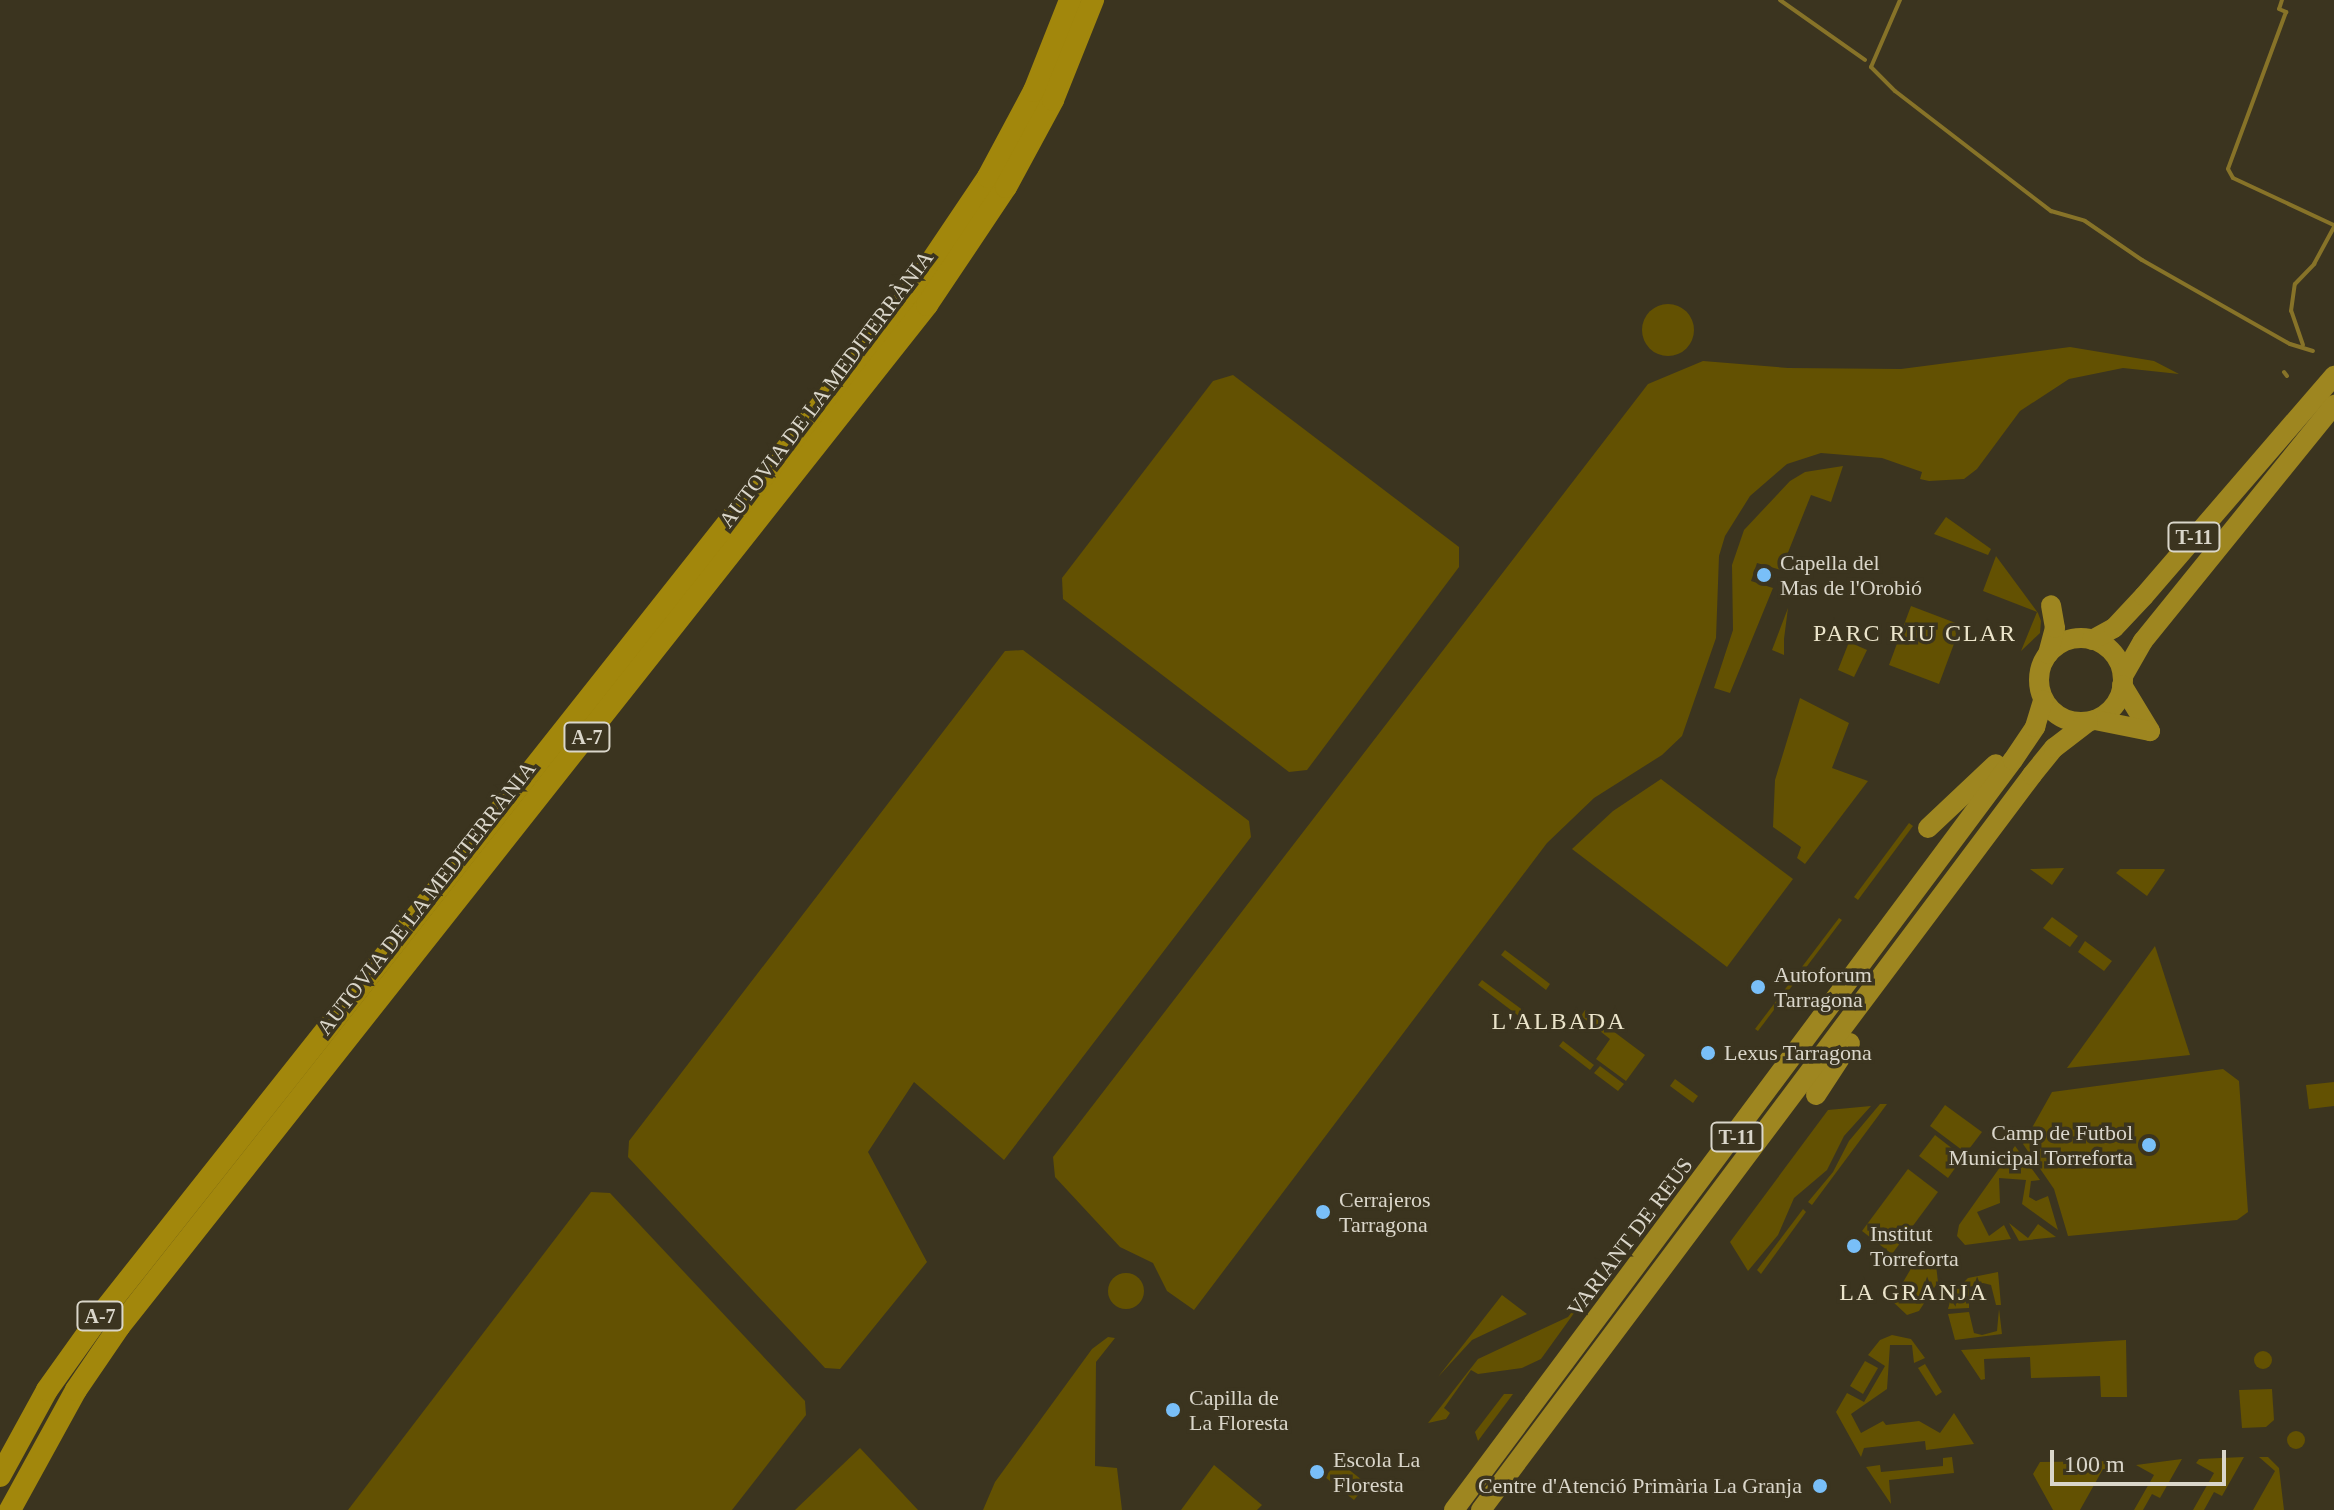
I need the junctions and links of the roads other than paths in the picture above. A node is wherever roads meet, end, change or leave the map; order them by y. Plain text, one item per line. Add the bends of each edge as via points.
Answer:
1 (1070, 0) edge
2 (1093, 0) edge
3 (2334, 376) edge
4 (2334, 405) edge
5 (2085, 639) junction
6 (2048, 654) junction
7 (2123, 681) junction
8 (2041, 708) junction
9 (2091, 721) junction
10 (1928, 828) dead end
11 (1936, 909) junction
12 (1816, 1095) dead end
13 (41, 1449) junction
14 (0, 1476) edge
15 (10, 1510) edge
16 (20, 1510) edge
17 (1454, 1510) edge
18 (1481, 1510) edge

1 - 14 highway, AUTOVIA DE LA MEDITERRÀNIA / A-7 via 1034,91 995,164 910,293 111,1302 47,1390
2 - 13 highway, AUTOVIA DE LA MEDITERRÀNIA / A-7 via 1053,100 1006,187 927,305 119,1327
3 - 5 highway, T-11 via 2114,628
4 - 7 highway, T-11 via 2166,612
5 - 6 highway, T-11
5 - 6 highway via 2051,605 2055,628
5 - 7 highway via 2110,649
6 - 8 highway, T-11 via 2039,678
7 - 9 highway, T-11 via 2114,707
7 - 9 highway via 2150,731
8 - 9 highway via 2067,720
8 - 10 highway via 1979,784
8 - 17 highway, VARIANT DE REUS / T-11 via 2013,760
9 - 11 highway, T-11 via 2054,748
11 - 12 highway
11 - 18 highway, T-11
13 - 15 highway, AUTOVIA DE LA MEDITERRÀNIA / A-7
13 - 16 highway via 36,1477

